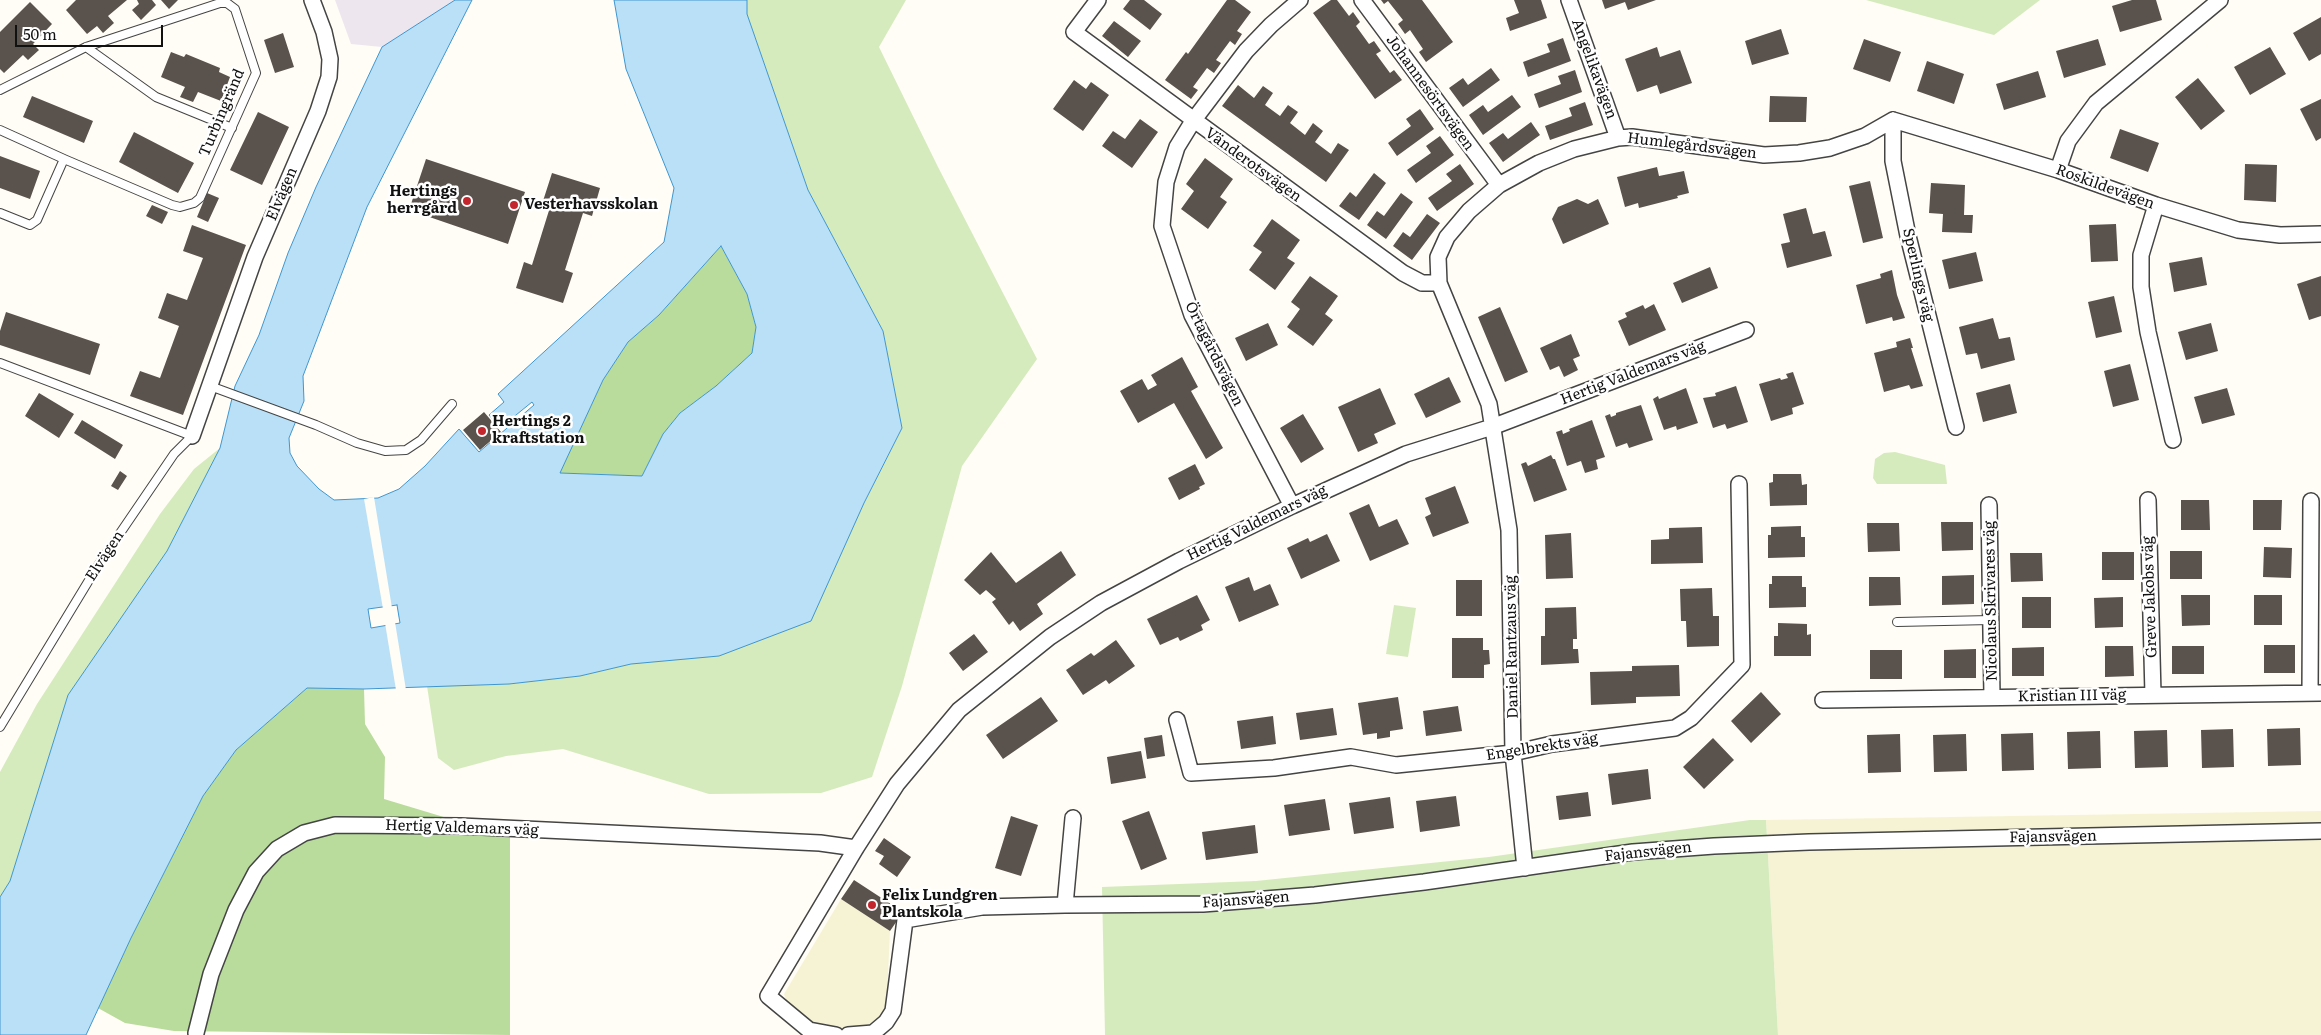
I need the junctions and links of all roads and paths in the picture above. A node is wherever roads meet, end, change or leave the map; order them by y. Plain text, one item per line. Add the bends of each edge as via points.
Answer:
1 (312, 0) edge
2 (1098, 0) edge
3 (1300, 0) edge
4 (1362, 0) edge
5 (1569, 0) edge
6 (2220, 0) edge
7 (86, 47) junction
8 (0, 90) edge
9 (1893, 120) junction
10 (1193, 121) junction
11 (232, 128) junction
12 (0, 130) edge
13 (1618, 138) junction
14 (64, 159) junction
15 (2058, 170) junction
16 (1499, 185) junction
17 (2156, 205) junction
18 (0, 214) edge
19 (2321, 234) edge
20 (1439, 283) junction
21 (1746, 330) dead end
22 (0, 364) edge
23 (210, 386) junction
24 (452, 404) dead end
25 (1492, 427) junction
26 (1956, 427) dead end
27 (192, 436) junction
28 (2173, 440) dead end
29 (1739, 484) dead end
30 (2148, 500) dead end
31 (2311, 501) dead end
32 (1989, 505) dead end
33 (1292, 506) junction
34 (1991, 620) junction
35 (1898, 622) dead end
36 (2316, 693) edge
37 (2153, 695) junction
38 (1992, 697) junction
39 (1822, 700) dead end
40 (1177, 720) dead end
41 (0, 727) edge
42 (1513, 753) junction
43 (1074, 818) dead end
44 (2321, 831) edge
45 (856, 848) junction
46 (1525, 868) junction
47 (1066, 905) junction
48 (196, 1033) dead end
49 (836, 1035) edge
50 (848, 1035) edge

1 - 23 street, Elvägen via 330,59 329,77 318,111 255,257
2 - 10 street, Vänderotsvägen via 1074,32
3 - 10 street, Örtagårdsvägen via 1246,51
4 - 16 street, Johannesörtsvägen
5 - 13 street, Angelikavägen
6 - 15 street via 2096,103 2068,141
7 - 8 lane, Turbingränd
7 - 11 lane via 156,97
7 - 11 lane, Turbingränd via 220,3 232,6 256,73
9 - 13 street, Humlegårdsvägen via 1866,136 1830,148 1799,153 1764,154 1680,142
9 - 15 street, Roskildevägen
9 - 26 street, Sperlings väg via 1895,170 1910,245
10 - 20 street, Vänderotsvägen via 1403,273 1422,283
10 - 33 street, Örtagårdsvägen via 1177,147 1166,182 1162,226 1192,315
11 - 14 lane, Turbingränd via 200,198 187,206 172,205
12 - 14 lane, Turbingränd
13 - 16 street, Humlegårdsvägen via 1565,152
14 - 18 lane via 37,220 30,225
15 - 17 street, Roskildevägen
16 - 20 street, Humlegårdsvägen via 1469,211 1447,237 1438,257
17 - 19 street, Roskildevägen via 2238,230 2280,235
17 - 28 street via 2141,255 2141,287
20 - 25 street, Humlegårdsvägen via 1489,404
21 - 25 street, Hertig Valdemars väg
22 - 27 lane
23 - 24 lane via 385,451 406,450 421,440
23 - 27 street, Elvägen
25 - 33 street, Hertig Valdemars väg via 1406,454
25 - 42 street, Daniel Rantzaus väg via 1511,544
27 - 41 lane, Elvägen via 174,454 97,567
29 - 42 street, Engelbrekts väg via 1742,665 1691,718 1675,728 1552,744
30 - 37 street, Greve Jakobs väg
31 - 36 street
32 - 34 street, Nicolaus Skrivares väg
33 - 45 street, Hertig Valdemars väg via 1101,603 996,679 959,710 898,784
34 - 35 lane
34 - 38 street, Nicolaus Skrivares väg
36 - 37 street, Kristian III väg
37 - 38 street, Kristian III väg
38 - 39 street, Kristian III väg
40 - 42 street, Engelbrekts väg via 1190,773 1274,768 1350,757 1396,765
42 - 46 street, Daniel Rantzaus väg
43 - 47 street
44 - 46 street, Fajansvägen via 1714,846 1633,852
45 - 48 street, Hertig Valdemars väg via 820,843 461,826 335,825 304,832 277,850 256,872 236,910 212,974
45 - 49 street, Hertig Valdemars väg via 768,996 810,1030
46 - 47 street, Fajansvägen via 1316,895 1203,904
47 - 50 street, Fajansvägen via 982,907 905,920 893,1011 873,1033

